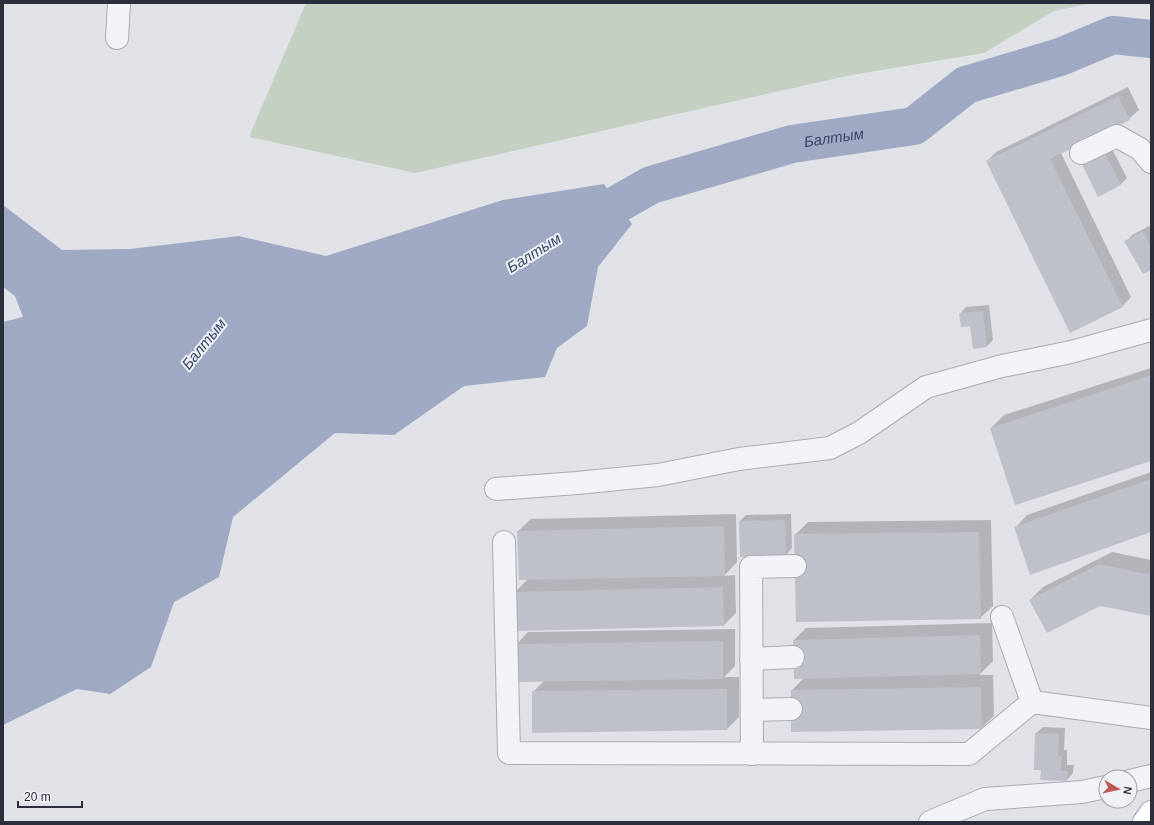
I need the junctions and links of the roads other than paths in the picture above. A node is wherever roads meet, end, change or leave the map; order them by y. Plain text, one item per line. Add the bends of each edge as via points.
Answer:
1 (119, 3) edge
2 (117, 38) dead end
3 (1081, 153) dead end
4 (1151, 162) edge
5 (1151, 330) edge
6 (496, 489) dead end
7 (504, 542) dead end
8 (795, 566) dead end
9 (1002, 617) dead end
10 (793, 657) dead end
11 (751, 659) junction
12 (1032, 702) junction
13 (791, 709) dead end
14 (752, 710) junction
15 (1151, 718) edge
16 (752, 754) junction
17 (1151, 776) edge
18 (1138, 779) edge
19 (1098, 788) edge
20 (1151, 812) edge
21 (930, 822) edge
22 (1144, 822) edge

1 - 2 street
3 - 4 street via 1117,136 1140,149
5 - 6 street via 926,387 859,433 830,448 739,459 658,475
7 - 16 street via 509,753
8 - 11 street via 751,567
9 - 12 street
10 - 11 street
11 - 14 street
12 - 15 street
12 - 16 street via 969,754
13 - 14 street
14 - 16 street
17 - 18 street
19 - 21 street via 1082,792 985,799
20 - 22 main road

